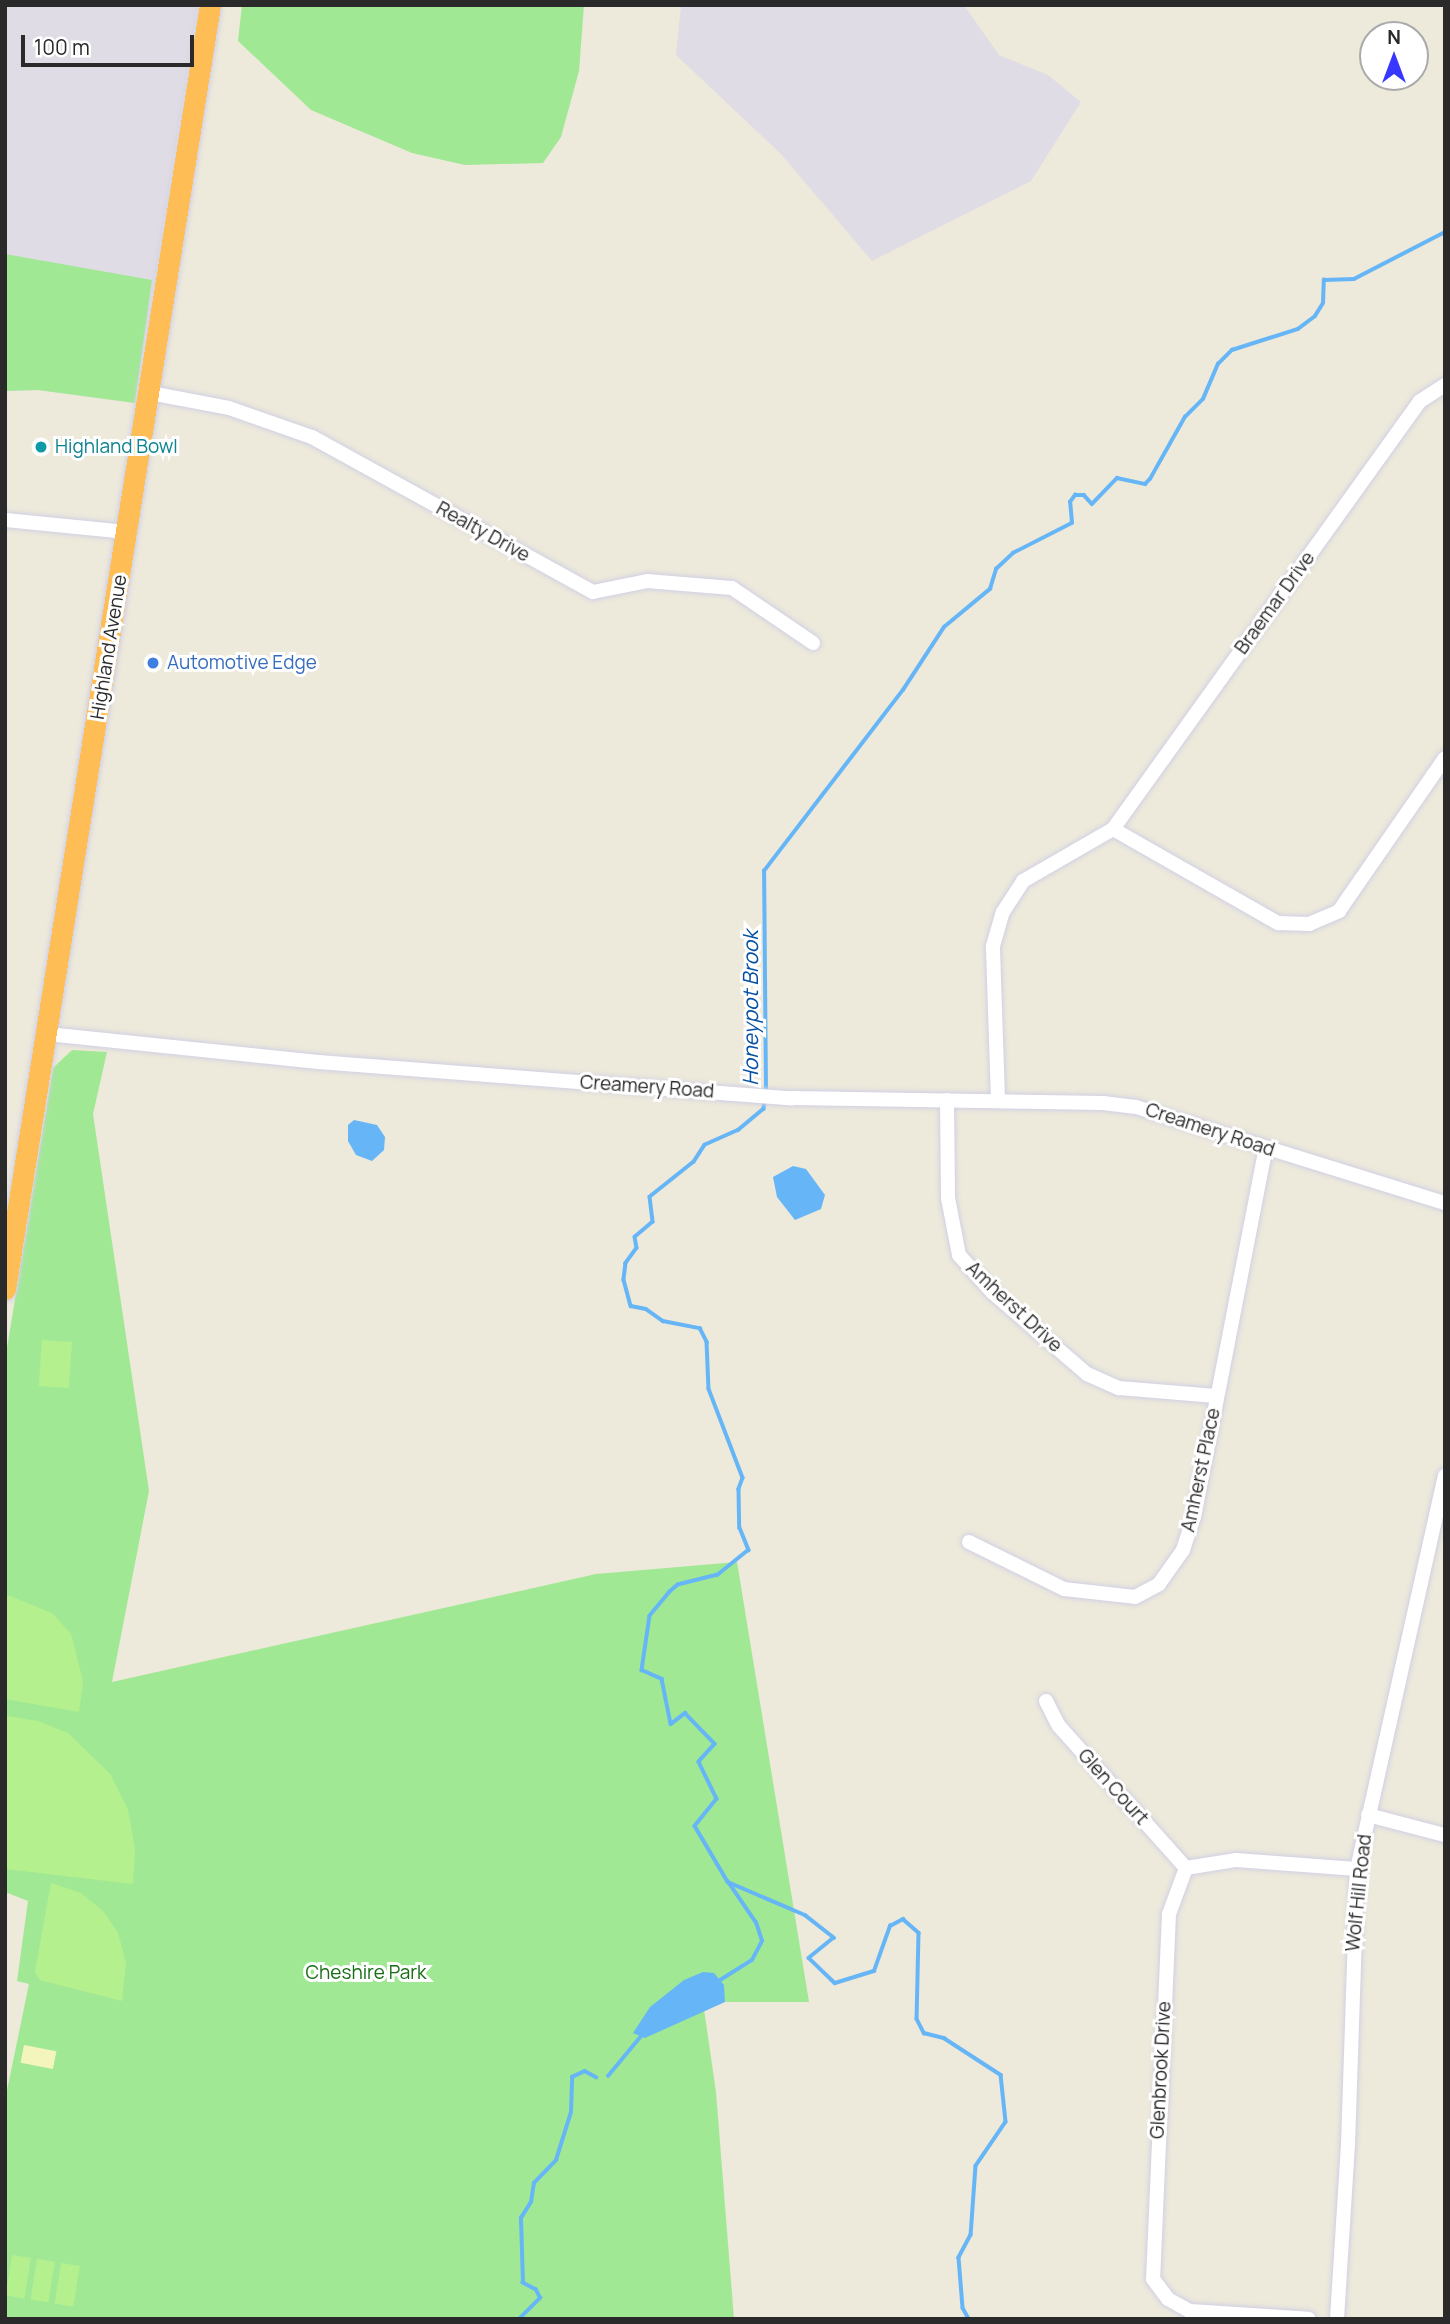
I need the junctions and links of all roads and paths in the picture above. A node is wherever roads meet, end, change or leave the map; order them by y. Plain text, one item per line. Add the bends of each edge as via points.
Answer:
1 (210, 5) edge
2 (1445, 385) edge
3 (150, 393) junction
4 (5, 520) edge
5 (127, 532) junction
6 (813, 643) dead end
7 (1445, 758) edge
8 (1113, 829) junction
9 (47, 1034) junction
10 (947, 1100) junction
11 (998, 1100) junction
12 (1266, 1148) junction
13 (1445, 1203) edge
14 (5, 1289) edge
15 (1216, 1396) junction
16 (1445, 1476) edge
17 (1441, 1522) edge
18 (969, 1542) dead end
19 (1046, 1701) dead end
20 (1368, 1815) junction
21 (1445, 1835) edge
22 (1186, 1868) junction
23 (1357, 1869) junction
24 (1308, 2319) edge
25 (1337, 2319) edge

1 - 3 highway, Highland Avenue
2 - 8 street, Braemar Drive via 1420,401
3 - 5 highway, Highland Avenue
3 - 6 street, Realty Drive via 229,408 312,437 593,592 647,581 732,588
4 - 5 street
5 - 9 highway, Highland Avenue
7 - 8 street via 1339,911 1309,924 1278,923
8 - 11 street, Braemar Drive via 1023,881 1003,912 993,946
9 - 10 street, Creamery Road via 332,1064 780,1097
9 - 14 highway, Highland Avenue
10 - 11 street, Creamery Road
10 - 15 street, Amherst Drive via 948,1198 959,1255 992,1292 1087,1374 1119,1388
11 - 12 street, Creamery Road via 1136,1107
12 - 13 street, Creamery Road
12 - 15 street, Amherst Place
15 - 18 street, Amherst Place via 1194,1517 1183,1550 1159,1584 1135,1597 1064,1589
16 - 17 street, Wolf Hill Road
17 - 20 street, Wolf Hill Road
19 - 22 street, Glen Court via 1059,1726
20 - 21 street
20 - 23 street, Wolf Hill Road
22 - 23 street via 1236,1860
22 - 24 street, Glenbrook Drive via 1169,1914 1153,2279 1168,2299 1190,2311
23 - 25 street, Wolf Hill Road

